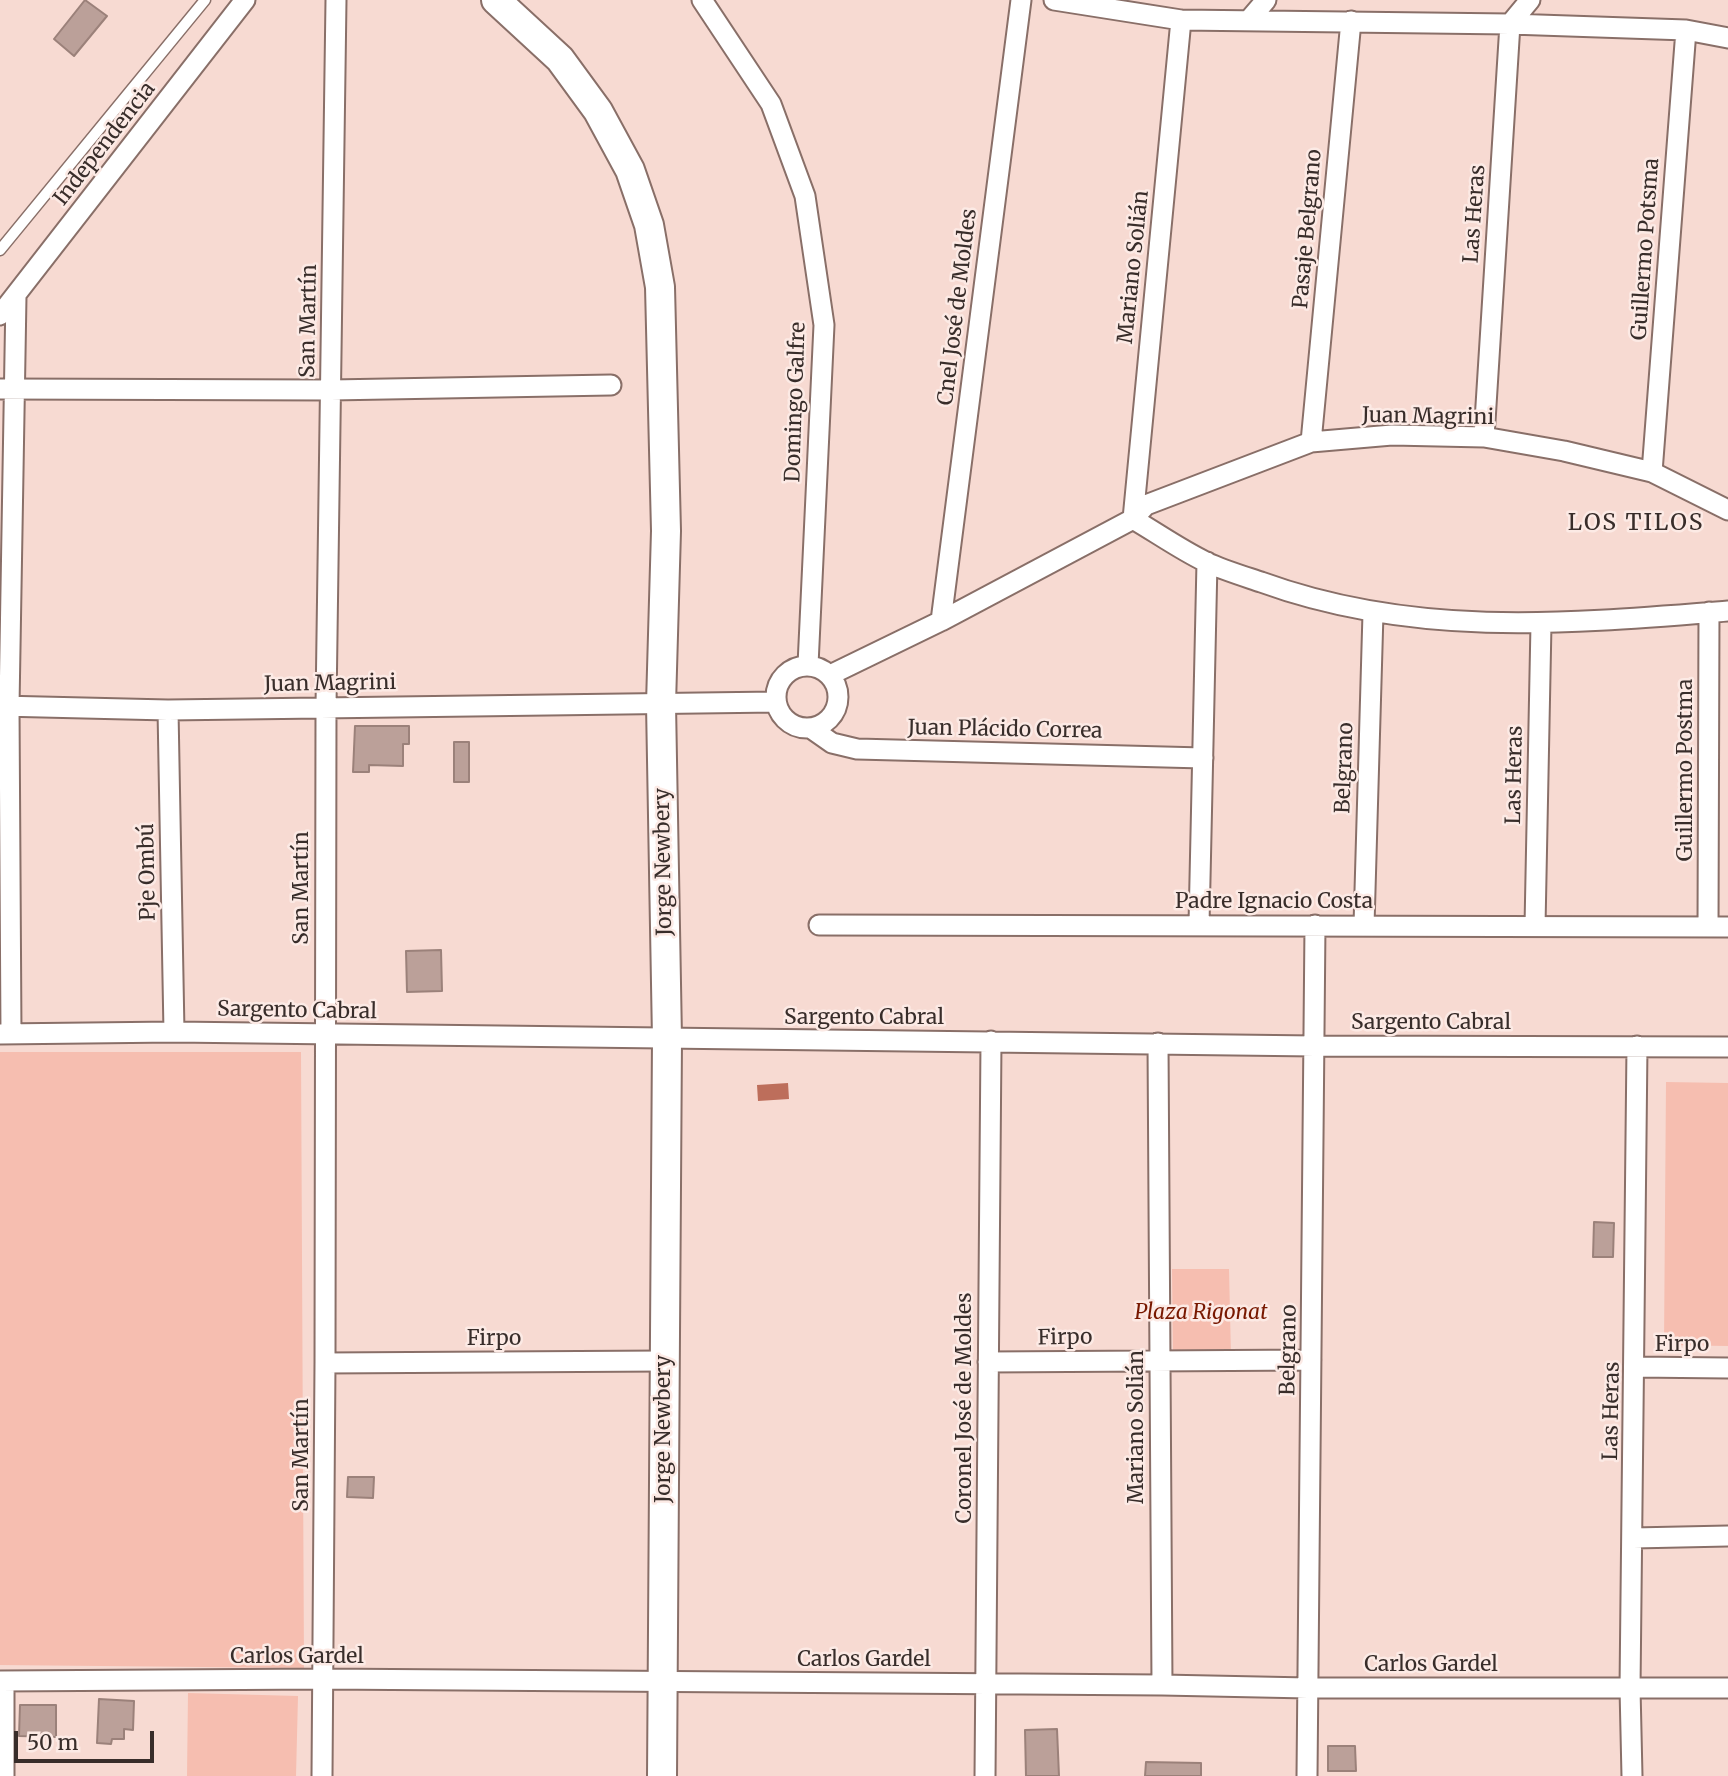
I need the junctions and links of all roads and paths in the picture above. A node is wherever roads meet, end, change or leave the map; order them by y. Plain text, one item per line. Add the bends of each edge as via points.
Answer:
1 (205, 0) edge
2 (246, 0) edge
3 (336, 0) edge
4 (496, 0) edge
5 (702, 0) edge
6 (1021, 0) edge
7 (1056, 0) edge
8 (1266, 0) edge
9 (1530, 0) edge
10 (1181, 20) junction
11 (1249, 20) junction
12 (1351, 21) junction
13 (1510, 24) junction
14 (1686, 30) junction
15 (1728, 38) edge
16 (0, 250) edge
17 (16, 296) junction
18 (0, 315) edge
19 (611, 385) dead end
20 (7, 389) edge
21 (331, 390) junction
22 (1484, 437) junction
23 (1311, 442) junction
24 (1652, 472) junction
25 (1728, 510) edge
26 (1132, 519) junction
27 (1206, 562) junction
28 (1718, 612) edge
29 (1373, 613) junction
30 (941, 621) junction
31 (1541, 624) junction
32 (808, 665) junction
33 (830, 675) junction
34 (776, 702) junction
35 (661, 704) junction
36 (5, 706) edge
37 (326, 706) junction
38 (168, 710) junction
39 (812, 729) junction
40 (1203, 758) junction
41 (1199, 924) junction
42 (819, 925) dead end
43 (1315, 925) junction
44 (1364, 925) junction
45 (1535, 926) junction
46 (1708, 927) junction
47 (1728, 928) edge
48 (174, 1032) junction
49 (6, 1034) edge
50 (325, 1034) junction
51 (667, 1039) junction
52 (991, 1041) junction
53 (1158, 1042) junction
54 (1315, 1046) junction
55 (1637, 1046) junction
56 (1728, 1047) edge
57 (1160, 1360) junction
58 (1311, 1360) junction
59 (664, 1361) junction
60 (988, 1362) junction
61 (325, 1363) junction
62 (1635, 1367) junction
63 (1728, 1368) edge
64 (1728, 1536) edge
65 (1633, 1538) junction
66 (322, 1679) junction
67 (662, 1681) junction
68 (985, 1683) junction
69 (1162, 1685) junction
70 (1308, 1688) junction
71 (1630, 1688) junction
72 (1728, 1688) edge
73 (2, 1693) edge
74 (4, 1776) edge
75 (322, 1776) edge
76 (662, 1776) edge
77 (985, 1776) edge
78 (1307, 1776) edge
79 (1632, 1776) edge

1 - 16 lane
2 - 17 street, Independencia
3 - 21 street, San Martín
4 - 35 main road, Jorge Newbery via 560,59 598,111 630,170 649,225 660,287 666,531
5 - 32 street, Domingo Galfre via 771,104 804,196 818,272 824,325
6 - 30 street, Cnel José de Moldes
7 - 10 street
8 - 11 street
9 - 13 street
10 - 11 street
10 - 26 street, Mariano Solián
11 - 12 street
12 - 13 street
12 - 23 street, Pasaje Belgrano
13 - 14 street
13 - 22 street, Las Heras
14 - 15 street
14 - 24 street, Guillermo Potsma
17 - 18 street, Independencia
17 - 20 street
19 - 21 street
20 - 21 street
20 - 36 street
21 - 37 street, San Martín
22 - 23 street, Juan Magrini via 1392,435
22 - 24 street, Juan Magrini
23 - 26 street, Juan Magrini via 1146,505
24 - 25 street, Juan Magrini
26 - 27 street
26 - 30 street, Juan Magrini
27 - 29 street via 1304,598
27 - 40 street
28 - 31 street
28 - 46 street, Guillermo Postma
29 - 31 street via 1460,623
29 - 44 street, Belgrano
30 - 33 street, Juan Magrini
31 - 45 street, Las Heras
32 - 33 street
32 - 34 street via 787,672 780,680
33 - 39 street via 839,694 838,704 827,722
34 - 35 street, Juan Magrini
34 - 39 street via 787,720
35 - 37 street, Juan Magrini
35 - 51 main road, Jorge Newbery
36 - 38 street, Juan Magrini
36 - 49 street
37 - 38 street, Juan Magrini
37 - 50 street, San Martín
38 - 48 street, Pje Ombú
39 - 40 street, Juan Plácido Correa via 832,743 857,749
40 - 41 street
41 - 42 street, Padre Ignacio Costa
41 - 43 street, Padre Ignacio Costa
43 - 44 street, Padre Ignacio Costa
43 - 54 street, Belgrano
44 - 45 street, Padre Ignacio Costa
45 - 46 street, Padre Ignacio Costa
46 - 47 street, Padre Ignacio Costa
48 - 49 street, Sargento Cabral
48 - 50 street, Sargento Cabral
50 - 51 street, Sargento Cabral
50 - 61 street, San Martín
51 - 52 street, Sargento Cabral
51 - 59 main road, Jorge Newbery
52 - 53 street, Sargento Cabral
52 - 60 street, Coronel José de Moldes
53 - 54 street, Sargento Cabral
53 - 57 street, Mariano Solián
54 - 55 street, Sargento Cabral
54 - 58 street, Belgrano
55 - 56 street, Sargento Cabral
55 - 62 street, Las Heras
57 - 58 street, Firpo
57 - 60 street, Firpo
57 - 69 street, Mariano Solián
58 - 70 street, Belgrano
59 - 61 street, Firpo
59 - 67 main road, Jorge Newbery
60 - 68 street, Coronel José de Moldes
61 - 66 street, San Martín
62 - 63 street, Firpo
62 - 65 street, Las Heras
64 - 65 street
65 - 71 street, Las Heras
66 - 67 street, Carlos Gardel
66 - 73 street, Carlos Gardel
66 - 75 street, San Martín
67 - 68 street, Carlos Gardel
67 - 76 main road, Jorge Newbery
68 - 69 street, Carlos Gardel
68 - 77 street, Coronel José de Moldes
69 - 70 street, Carlos Gardel
70 - 71 street, Carlos Gardel
70 - 78 street, Belgrano
71 - 72 street, Carlos Gardel
71 - 79 street, Las Heras
73 - 74 street

